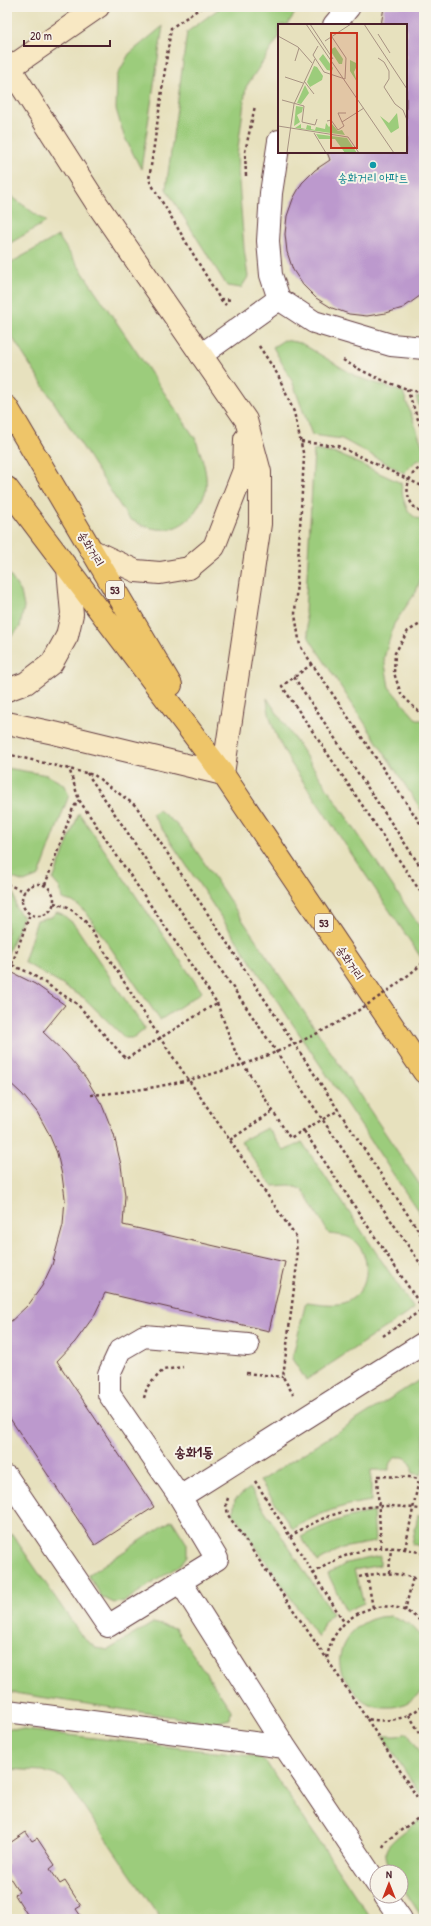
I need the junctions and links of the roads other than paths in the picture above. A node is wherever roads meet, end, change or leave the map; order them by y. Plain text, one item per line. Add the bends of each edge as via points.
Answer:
1 (98, 7) edge
2 (349, 7) edge
3 (335, 24) edge
4 (9, 69) edge
5 (278, 148) edge
6 (279, 299) junction
7 (424, 348) edge
8 (201, 356) junction
9 (7, 407) edge
10 (246, 420) junction
11 (7, 488) edge
12 (91, 550) junction
13 (68, 568) junction
14 (7, 690) edge
15 (7, 724) edge
16 (223, 774) junction
17 (424, 1072) edge
18 (424, 1343) edge
19 (248, 1345) dead end
20 (7, 1477) edge
21 (180, 1498) junction
22 (180, 1581) junction
23 (7, 1711) edge
24 (285, 1747) junction
25 (369, 1872) edge
26 (391, 1904) edge
27 (401, 1919) edge

1 - 4 street
2 - 3 street
4 - 8 street
5 - 6 street via 271,193 268,241 271,275
6 - 7 street via 314,322 391,345
6 - 8 street
8 - 10 street
9 - 12 main road, 송화거리 / 53
10 - 12 street via 244,470 214,547 209,552 188,568 160,573 136,571
10 - 16 street via 260,472 260,524
11 - 13 main road, 송화거리 / 53
12 - 16 main road, 송화거리 / 53
13 - 14 street via 72,614 67,636 52,663 26,683
13 - 16 main road, 송화거리 / 53
15 - 16 street
16 - 17 main road, 송화거리 / 53
18 - 21 street
19 - 21 street via 144,1336 120,1350 109,1374 109,1394
20 - 22 street via 108,1626
21 - 22 street via 217,1559
22 - 24 street
23 - 24 street
24 - 25 street
26 - 27 street

